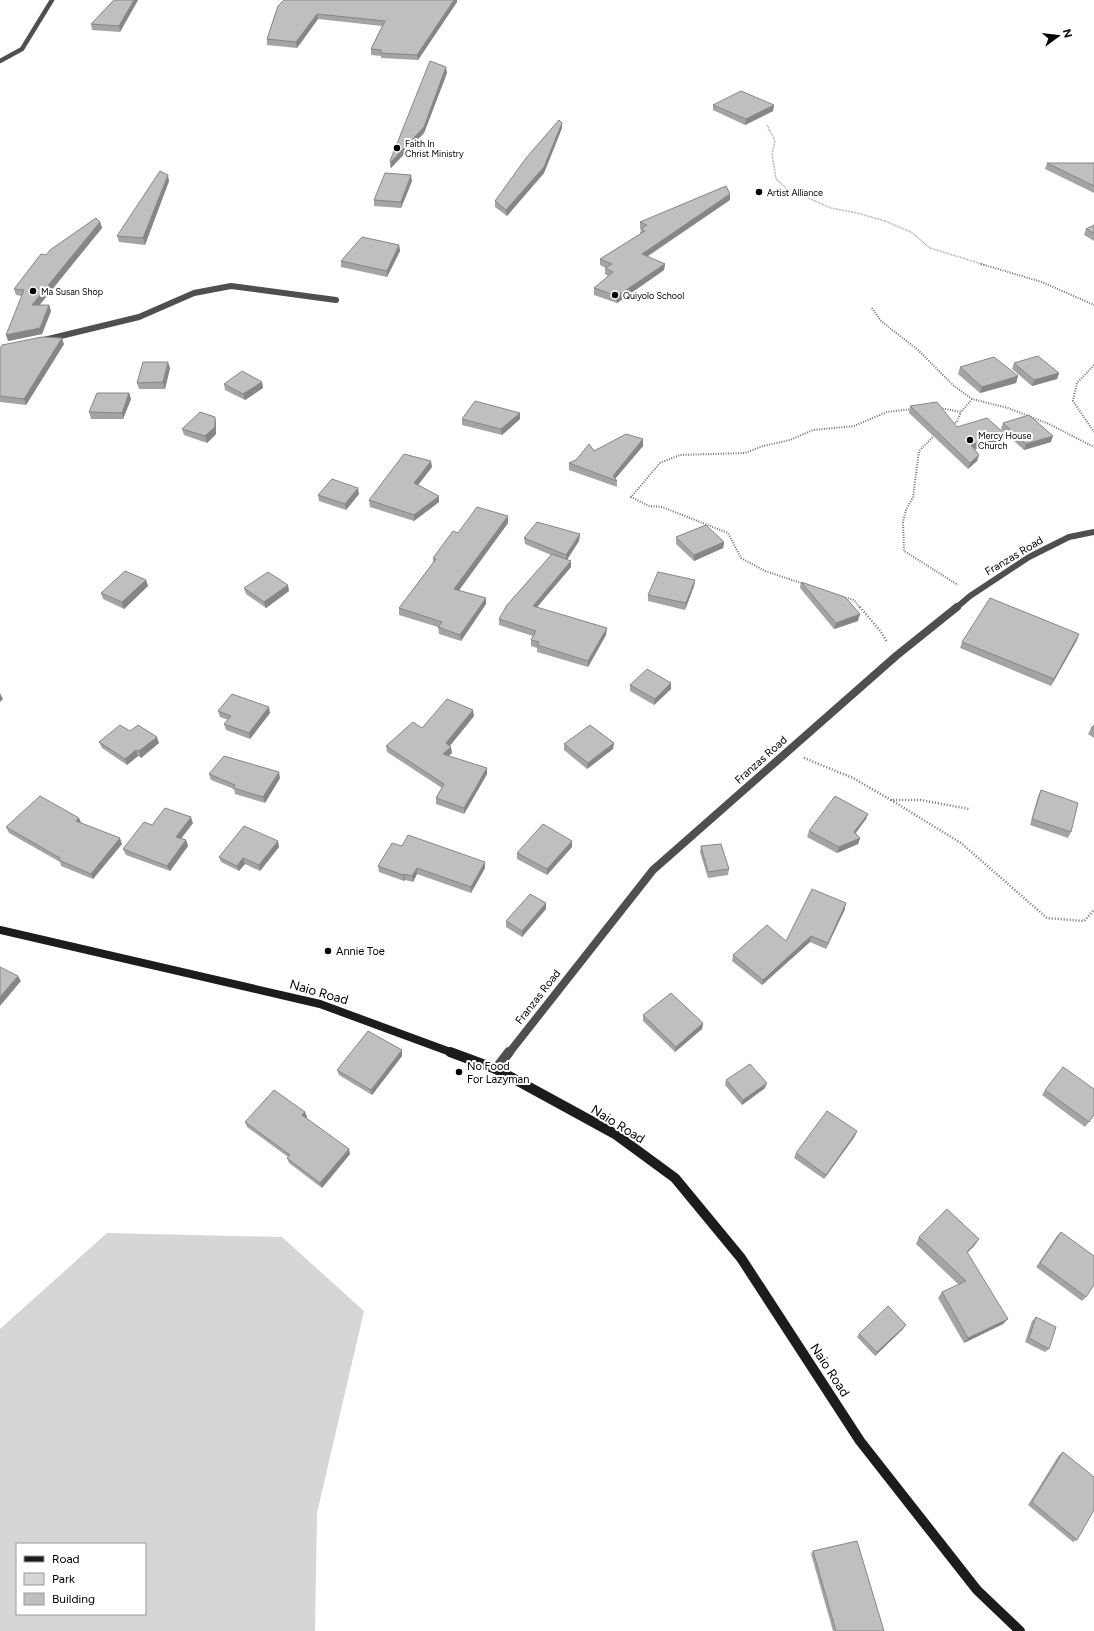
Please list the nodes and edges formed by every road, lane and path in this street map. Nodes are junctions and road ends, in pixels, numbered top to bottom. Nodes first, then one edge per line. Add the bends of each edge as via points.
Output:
1 (52, 0) edge
2 (0, 60) edge
3 (767, 125) dead end
4 (336, 300) dead end
5 (1094, 306) edge
6 (872, 308) dead end
7 (39, 341) edge
8 (1094, 366) edge
9 (972, 399) junction
10 (935, 407) edge
11 (914, 409) edge
12 (961, 412) junction
13 (951, 425) edge
14 (1094, 432) edge
15 (938, 433) edge
16 (1094, 447) edge
17 (1094, 532) edge
18 (806, 585) edge
19 (841, 596) edge
20 (970, 596) junction
21 (896, 656) junction
22 (787, 751) junction
23 (891, 800) junction
24 (968, 809) dead end
25 (1094, 910) edge
26 (0, 930) edge
27 (496, 1068) junction
28 (1020, 1631) edge

1 - 2 street via 22,48
3 - 5 path via 775,141 772,166 776,179 786,188 831,208 857,213 911,232 930,248 1042,282
4 - 7 street via 231,286 194,294 139,317
6 - 9 path via 881,321 918,350 954,386
8 - 14 path via 1077,383 1073,401
9 - 12 path
9 - 16 path via 1008,408 1049,424
10 - 12 path
11 - 18 path via 886,412 854,426 812,430 790,440 745,453 680,455 660,463 631,496 649,506 662,507 728,533 740,558 764,571
12 - 13 path via 957,422
15 - 20 path via 919,451 913,496 903,522 904,551 967,590
17 - 20 street, Franzas Road via 1070,537 1029,557
19 - 21 path via 854,600 881,632
20 - 21 street, Franzas Road
21 - 22 street, Franzas Road
22 - 23 path via 853,778
22 - 27 street, Franzas Road via 653,870
23 - 24 path via 922,800
23 - 25 path via 961,843 1047,918 1084,921
26 - 27 street, Naio Road via 320,1004
27 - 28 street, Naio Road via 615,1134 675,1178 741,1258 860,1441 977,1590

